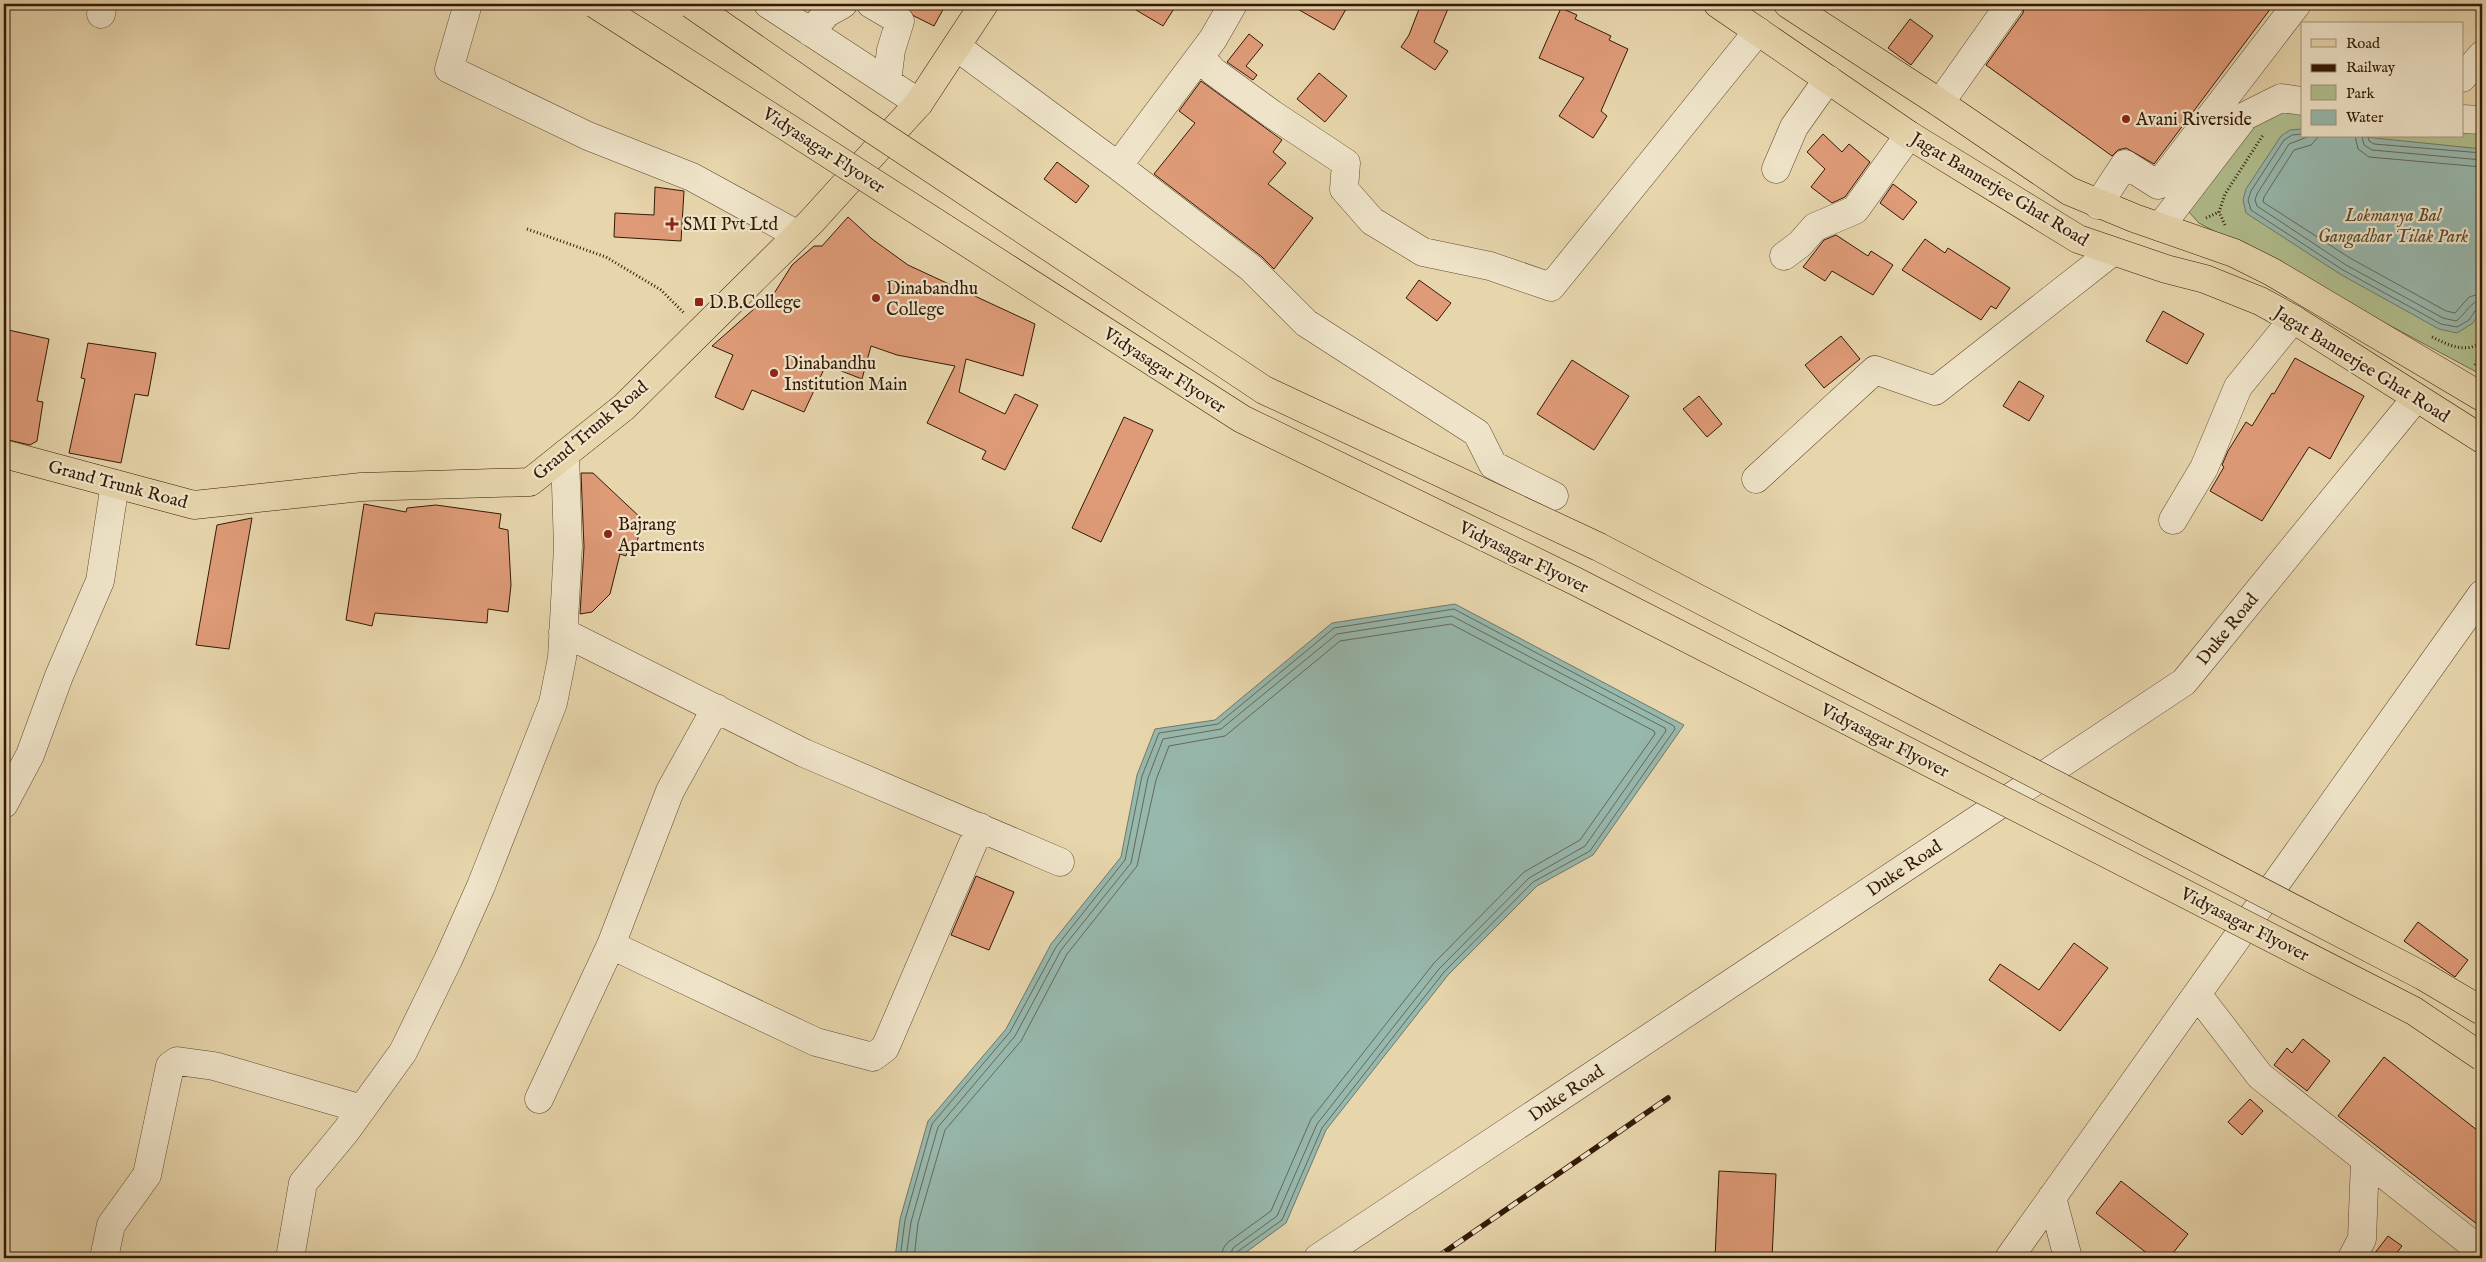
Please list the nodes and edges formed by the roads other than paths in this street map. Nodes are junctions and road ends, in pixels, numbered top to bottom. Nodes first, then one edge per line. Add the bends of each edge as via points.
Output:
1 (468, 4) edge
2 (595, 4) edge
3 (691, 4) edge
4 (768, 4) edge
5 (843, 4) edge
6 (871, 4) edge
7 (984, 4) edge
8 (1234, 4) edge
9 (1718, 4) edge
10 (1788, 4) edge
11 (2010, 4) edge
12 (2297, 4) edge
13 (1758, 31) junction
14 (810, 32) junction
15 (957, 47) junction
16 (1203, 53) junction
17 (2482, 54) edge
18 (2464, 76) edge
19 (1828, 79) junction
20 (887, 82) junction
21 (2301, 100) edge
22 (919, 103) junction
23 (1940, 103) junction
24 (2464, 119) edge
25 (2482, 120) edge
26 (1909, 135) junction
27 (1118, 166) junction
28 (1776, 169) dead end
29 (2098, 205) junction
30 (2160, 227) junction
31 (798, 235) junction
32 (2112, 252) junction
33 (1784, 256) dead end
34 (2293, 319) junction
35 (2482, 397) edge
36 (2416, 398) junction
37 (2482, 439) edge
38 (4, 454) edge
39 (565, 454) junction
40 (1756, 479) dead end
41 (115, 484) junction
42 (1554, 496) dead end
43 (2173, 520) dead end
44 (2480, 604) edge
45 (563, 632) junction
46 (716, 708) junction
47 (4, 804) edge
48 (980, 827) junction
49 (1060, 862) dead end
50 (611, 946) junction
51 (2197, 994) junction
52 (2482, 1011) edge
53 (2482, 1056) edge
54 (539, 1099) dead end
55 (362, 1110) junction
56 (2365, 1160) junction
57 (2052, 1197) junction
58 (2482, 1252) edge
59 (104, 1258) edge
60 (290, 1258) edge
61 (1318, 1258) edge
62 (2009, 1258) edge
63 (2068, 1258) edge
64 (2352, 1258) edge

1 - 31 street via 449,69 588,136 692,177
2 - 53 main road, Vidyasagar Flyover, bridge via 1242,419 1575,581 2414,1011
3 - 52 main road, Vidyasagar Flyover, bridge via 863,123 1264,390 1599,546 2423,976
4 - 14 street
5 - 14 street via 827,13
6 - 20 street via 900,21 891,50
7 - 15 main road, Grand Trunk Road
8 - 16 street
9 - 13 main road, Jagat Bannerjee Ghat Road
10 - 23 main road, Jagat Bannerjee Ghat Road
11 - 23 street
12 - 29 street via 2158,185 2125,164
13 - 16 street via 1631,184 1551,287 1490,266 1423,252 1372,221 1344,189 1346,163 1213,71
13 - 19 main road, Jagat Bannerjee Ghat Road
14 - 20 street
15 - 22 main road, Grand Trunk Road
15 - 27 street
16 - 27 street
17 - 18 street
19 - 26 main road, Jagat Bannerjee Ghat Road
19 - 28 street via 1794,127
20 - 22 street
21 - 30 street via 2282,98 2245,116
22 - 31 main road, Grand Trunk Road
23 - 29 main road, Jagat Bannerjee Ghat Road via 2069,191
24 - 25 street
26 - 32 main road, Jagat Bannerjee Ghat Road via 2078,239
26 - 33 street via 1855,210 1815,226 1800,244
27 - 42 street via 1251,268 1306,323 1477,433 1494,465
29 - 30 main road, Jagat Bannerjee Ghat Road
30 - 35 main road, Jagat Bannerjee Ghat Road via 2234,252 2272,272
31 - 39 main road, Grand Trunk Road via 624,407
32 - 34 main road, Jagat Bannerjee Ghat Road via 2206,279 2260,301
32 - 40 street via 1935,391 1875,370
34 - 36 main road, Jagat Bannerjee Ghat Road
34 - 43 street via 2238,387 2204,468
36 - 37 main road, Jagat Bannerjee Ghat Road
36 - 61 street, Duke Road via 2184,682
38 - 41 main road, Grand Trunk Road
39 - 41 main road, Grand Trunk Road via 530,482 361,486 194,505
39 - 45 street via 568,547
41 - 47 street via 100,580 30,755
44 - 51 street
45 - 46 street
45 - 55 street via 562,658 553,703 481,886 403,1052
46 - 48 street via 804,753
46 - 50 street via 670,791
48 - 49 street
48 - 50 street via 885,1048 873,1058 816,1042
50 - 54 street
51 - 56 street via 2260,1076
51 - 57 street
55 - 59 street via 214,1066 177,1061 170,1066 147,1175 111,1225
55 - 60 street via 303,1183
56 - 58 street
56 - 64 street via 2362,1238
57 - 62 street
57 - 63 street

